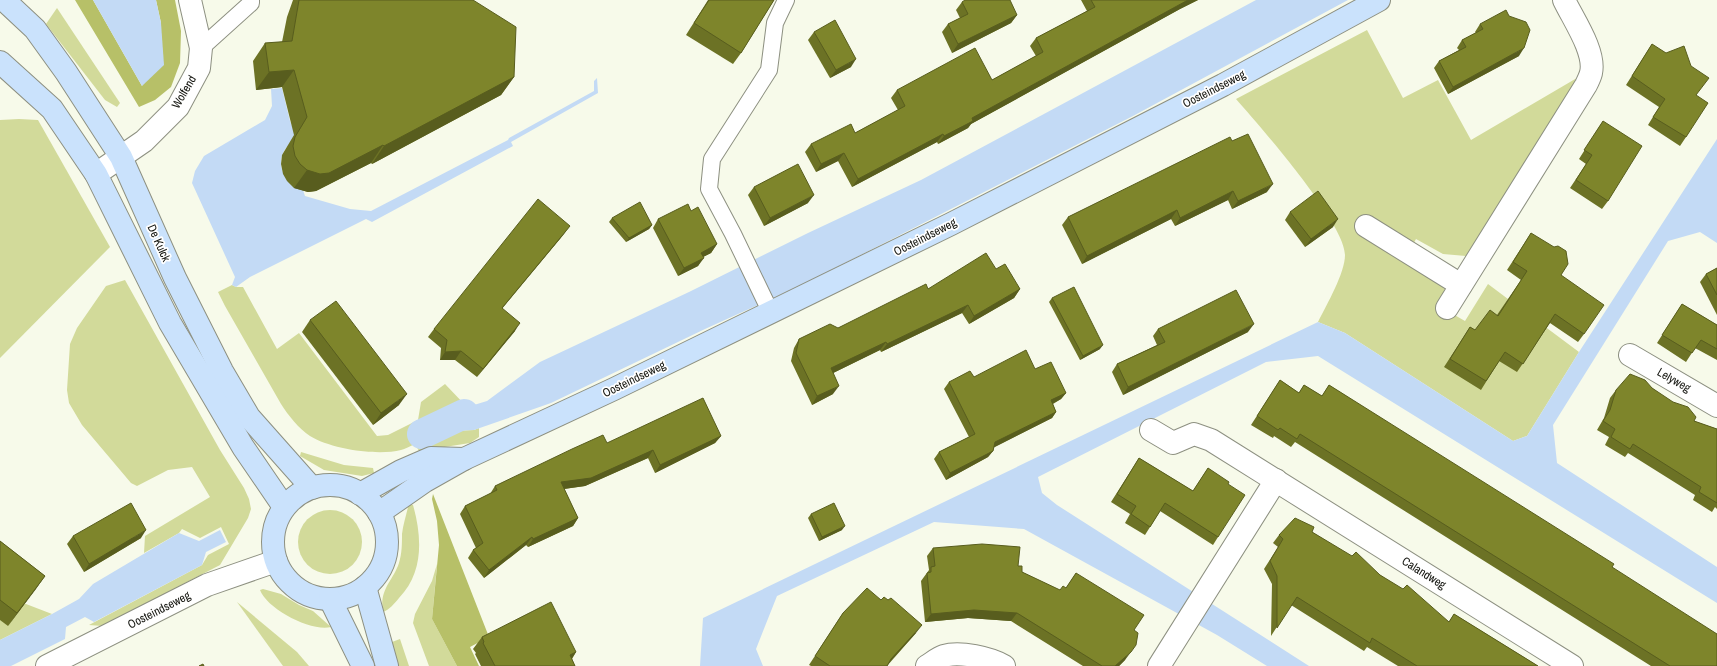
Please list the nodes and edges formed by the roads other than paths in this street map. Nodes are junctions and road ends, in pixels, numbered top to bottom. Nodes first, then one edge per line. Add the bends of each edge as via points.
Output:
1 (4, 0) edge
2 (190, 0) edge
3 (251, 0) edge
4 (786, 0) edge
5 (1379, 0) edge
6 (1564, 0) edge
7 (201, 48) junction
8 (0, 62) edge
9 (121, 157) junction
10 (96, 174) junction
11 (1366, 226) dead end
12 (1461, 286) junction
13 (768, 308) junction
14 (1447, 308) dead end
15 (1630, 354) dead end
16 (1717, 406) edge
17 (1151, 430) dead end
18 (464, 459) junction
19 (1276, 480) junction
20 (312, 488) junction
21 (360, 494) junction
22 (284, 507) junction
23 (379, 512) junction
24 (276, 561) junction
25 (365, 587) junction
26 (330, 599) junction
27 (47, 666) edge
28 (363, 666) edge
29 (387, 666) edge
30 (927, 666) edge
31 (1004, 666) edge
32 (1159, 666) edge
33 (1572, 666) edge

1 - 9 main road, De Kulck via 35,29
2 - 7 street, Wolfend
3 - 7 lane via 251,3
4 - 13 lane via 775,23 769,70 712,159 709,189
5 - 13 main road, Oosteindseweg via 1093,152
6 - 12 street via 1587,46 1591,58 1591,72 1586,85
7 - 9 street, Wolfend via 199,68 178,107 144,141
8 - 10 main road via 52,109
9 - 10 street, Wolfend
9 - 20 main road, De Kulck via 175,278 249,418
10 - 22 main road via 170,323 243,447
11 - 12 street
12 - 14 street
13 - 18 main road, Oosteindseweg via 614,390
15 - 16 street, Lelyweg
17 - 19 street, Calandweg via 1173,443 1194,434 1211,440
18 - 21 main road, Oosteindseweg via 431,458
18 - 23 main road, Oosteindseweg
19 - 32 street
19 - 33 street, Calandweg
20 - 21 main road via 324,485 337,486 349,488
20 - 22 main road via 301,492
21 - 23 main road
22 - 24 main road via 272,538
23 - 25 main road via 386,535 386,552 380,568
24 - 26 main road via 291,584 302,592
24 - 27 street, Oosteindseweg via 207,585
25 - 26 main road via 342,598
25 - 29 main road
26 - 28 main road
30 - 31 street via 944,656 971,655

